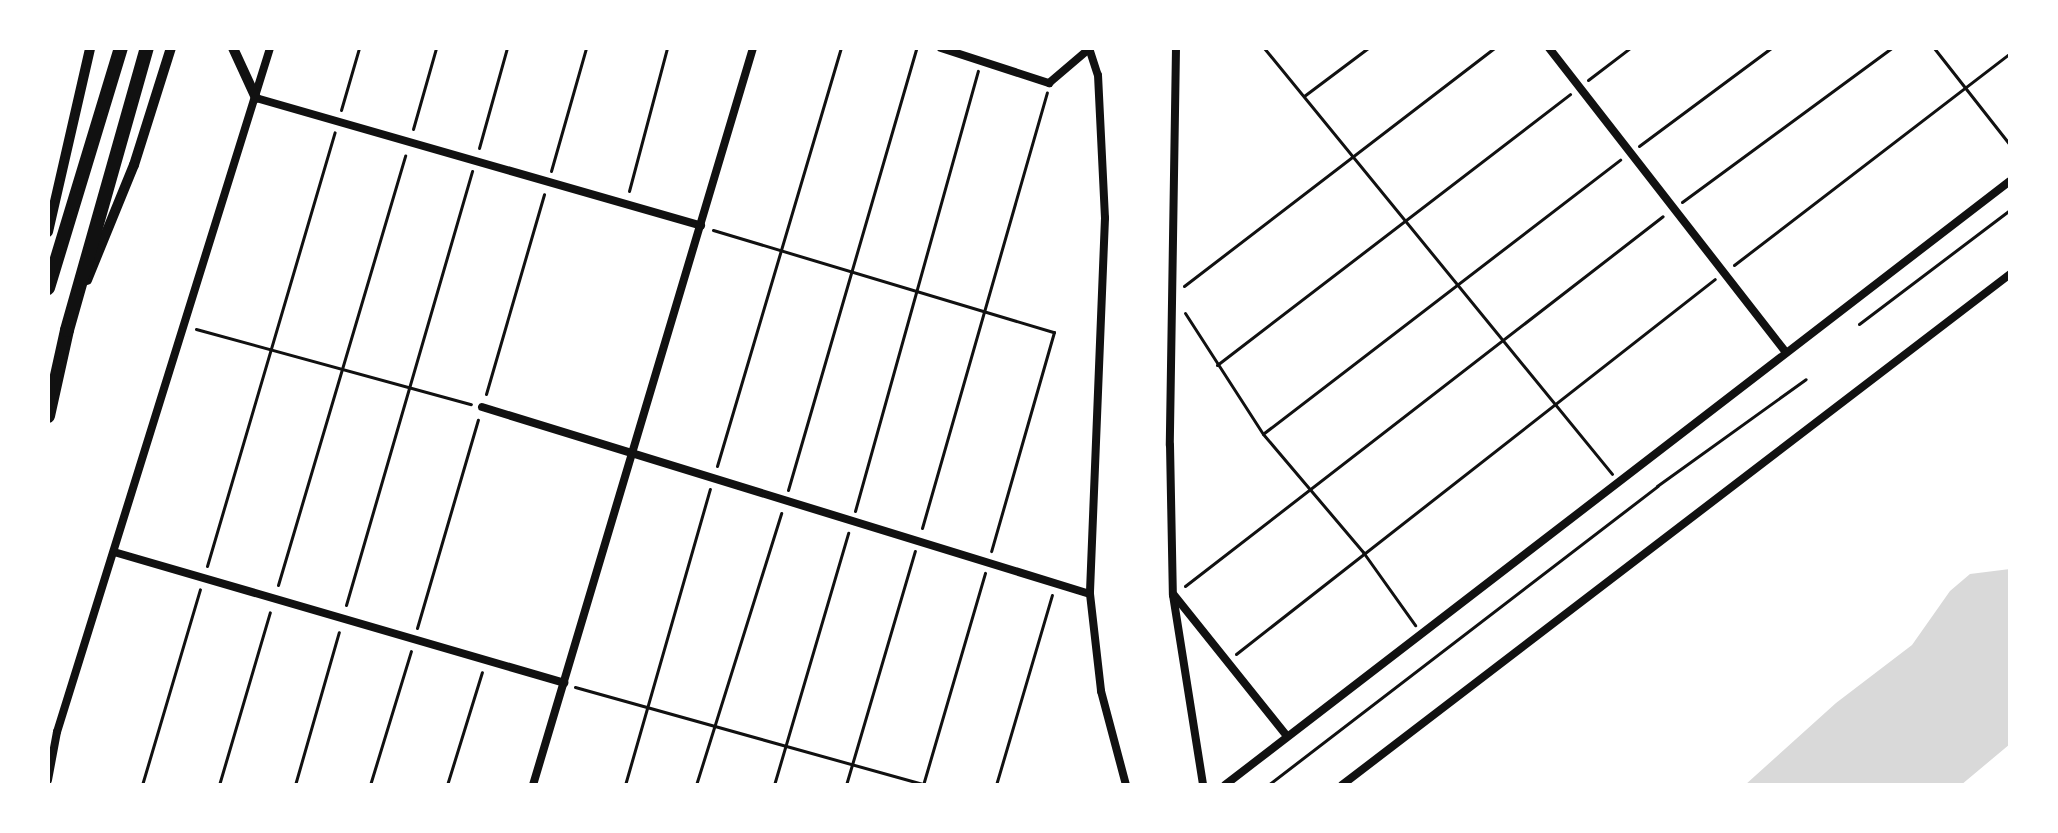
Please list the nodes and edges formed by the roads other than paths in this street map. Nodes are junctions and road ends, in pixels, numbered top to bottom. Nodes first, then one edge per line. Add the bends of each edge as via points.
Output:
1 (90, 48) edge
2 (121, 48) edge
3 (147, 48) edge
4 (171, 48) edge
5 (233, 48) edge
6 (270, 48) edge
7 (753, 48) edge
8 (941, 48) edge
9 (1089, 48) edge
10 (1176, 48) edge
11 (1549, 48) edge
12 (256, 98) junction
13 (2010, 181) edge
14 (701, 226) junction
15 (48, 232) edge
16 (2010, 272) edge
17 (48, 288) edge
18 (67, 330) junction
19 (1786, 352) junction
20 (482, 407) road end
21 (48, 416) edge
22 (631, 456) junction
23 (114, 552) junction
24 (1090, 594) junction
25 (1173, 595) junction
26 (564, 683) junction
27 (1286, 735) junction
28 (48, 780) edge
29 (533, 785) edge
30 (1126, 785) edge
31 (1203, 785) edge
32 (1225, 785) edge
33 (1342, 785) edge

1 - 15 street
2 - 17 highway
3 - 18 highway
4 - 18 street via 134,165
5 - 12 street
6 - 12 street
7 - 14 street
8 - 9 street via 1049,83
9 - 24 street via 1098,75 1105,218
10 - 25 street
11 - 19 street
12 - 14 street
12 - 23 street
13 - 19 street
14 - 22 street
16 - 33 street
18 - 21 highway
19 - 27 street
20 - 22 street
22 - 24 street
22 - 26 street
23 - 26 street
23 - 28 street via 57,732
24 - 30 street via 1101,691
25 - 27 street
25 - 31 street
26 - 29 street
27 - 32 street

